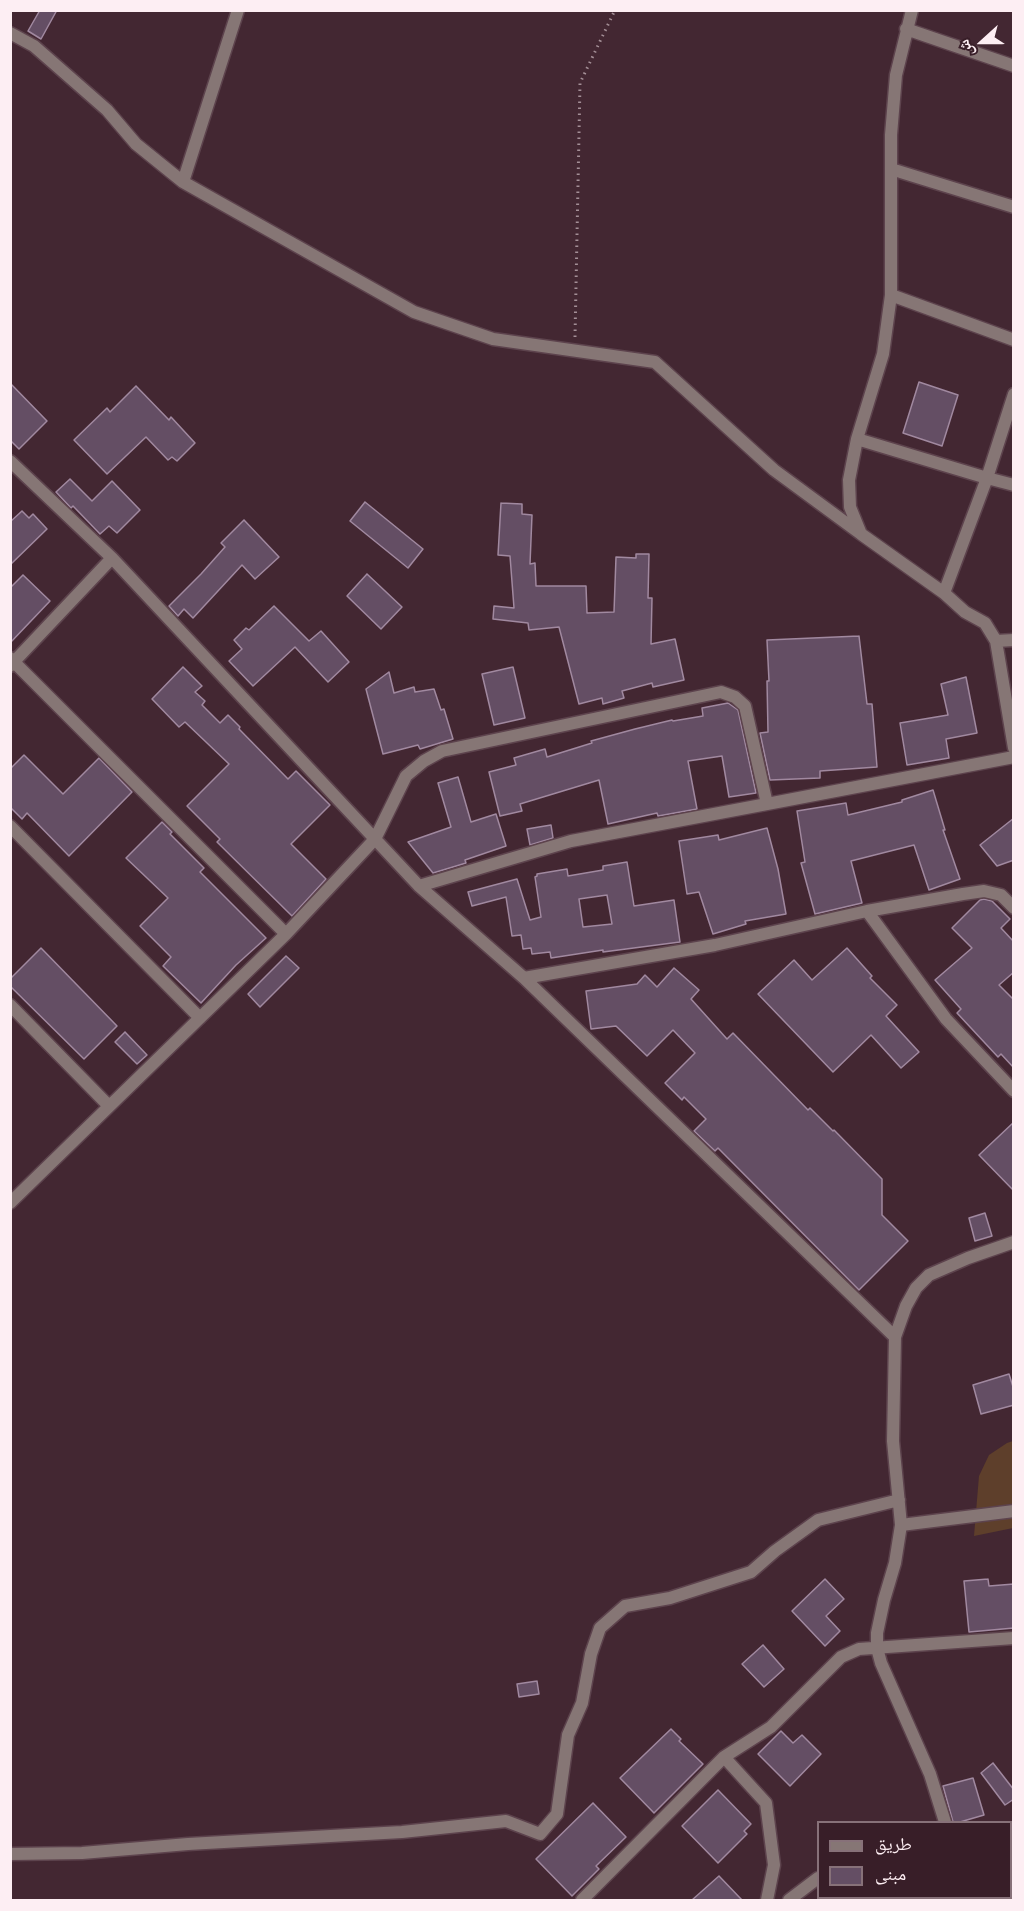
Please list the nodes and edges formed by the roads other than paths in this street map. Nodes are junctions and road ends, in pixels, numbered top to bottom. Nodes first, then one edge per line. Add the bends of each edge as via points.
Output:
1 (238, 10) edge
2 (912, 10) edge
3 (906, 29) junction
4 (10, 33) edge
5 (1014, 66) edge
6 (891, 169) junction
7 (183, 182) junction
8 (1014, 207) edge
9 (891, 295) junction
10 (1014, 340) edge
11 (1014, 394) edge
12 (857, 439) junction
13 (10, 461) edge
14 (987, 478) junction
15 (1014, 485) edge
16 (861, 534) junction
17 (112, 558) junction
18 (944, 593) junction
19 (1014, 640) edge
20 (996, 641) junction
21 (12, 662) edge
22 (1014, 748) edge
23 (1014, 757) edge
24 (767, 804) junction
25 (10, 826) edge
26 (375, 839) junction
27 (419, 886) junction
28 (1014, 908) edge
29 (867, 911) junction
30 (286, 934) junction
31 (524, 978) junction
32 (10, 1005) edge
33 (200, 1018) junction
34 (1014, 1091) edge
35 (110, 1107) junction
36 (12, 1199) edge
37 (1014, 1242) edge
38 (895, 1337) junction
39 (899, 1500) junction
40 (1014, 1511) edge
41 (901, 1525) junction
42 (1014, 1638) edge
43 (877, 1648) junction
44 (724, 1757) junction
45 (945, 1821) edge
46 (10, 1854) edge
47 (817, 1879) edge
48 (582, 1900) edge
49 (766, 1900) edge
50 (789, 1900) edge

1 - 7 street
2 - 3 street
3 - 5 street
3 - 6 street via 896,75
4 - 7 street via 34,45 106,110 136,144
6 - 8 street
6 - 9 street
7 - 16 street via 414,312 493,339 655,362 774,471
9 - 10 street
9 - 12 street via 883,354
11 - 14 street
12 - 14 street
12 - 16 street via 849,480 850,507
13 - 17 street
14 - 15 street
14 - 18 street
16 - 18 street
17 - 21 street
17 - 26 street
18 - 20 street via 964,612 985,623
19 - 20 street
20 - 22 street
21 - 30 street
23 - 24 street
24 - 26 street via 746,706 721,692 442,751 406,776
24 - 27 street via 571,841
25 - 33 street
26 - 27 street
26 - 30 street
27 - 31 street
28 - 29 street via 1001,895 984,891
29 - 31 street via 716,945
29 - 34 street via 946,1019
30 - 33 street
31 - 38 street
32 - 35 street
33 - 35 street
35 - 36 street
37 - 38 street via 929,1275 916,1288
38 - 39 street via 893,1441
39 - 41 street
39 - 46 street via 818,1520 751,1572 670,1598 626,1606 600,1628 582,1703 568,1735 557,1814 540,1834 506,1821 402,1832 82,1853
40 - 41 street
41 - 43 street
42 - 43 street
43 - 44 street via 859,1649 841,1657 771,1727
43 - 45 street via 930,1774
44 - 48 street
44 - 49 street via 766,1803 774,1865
47 - 50 street

